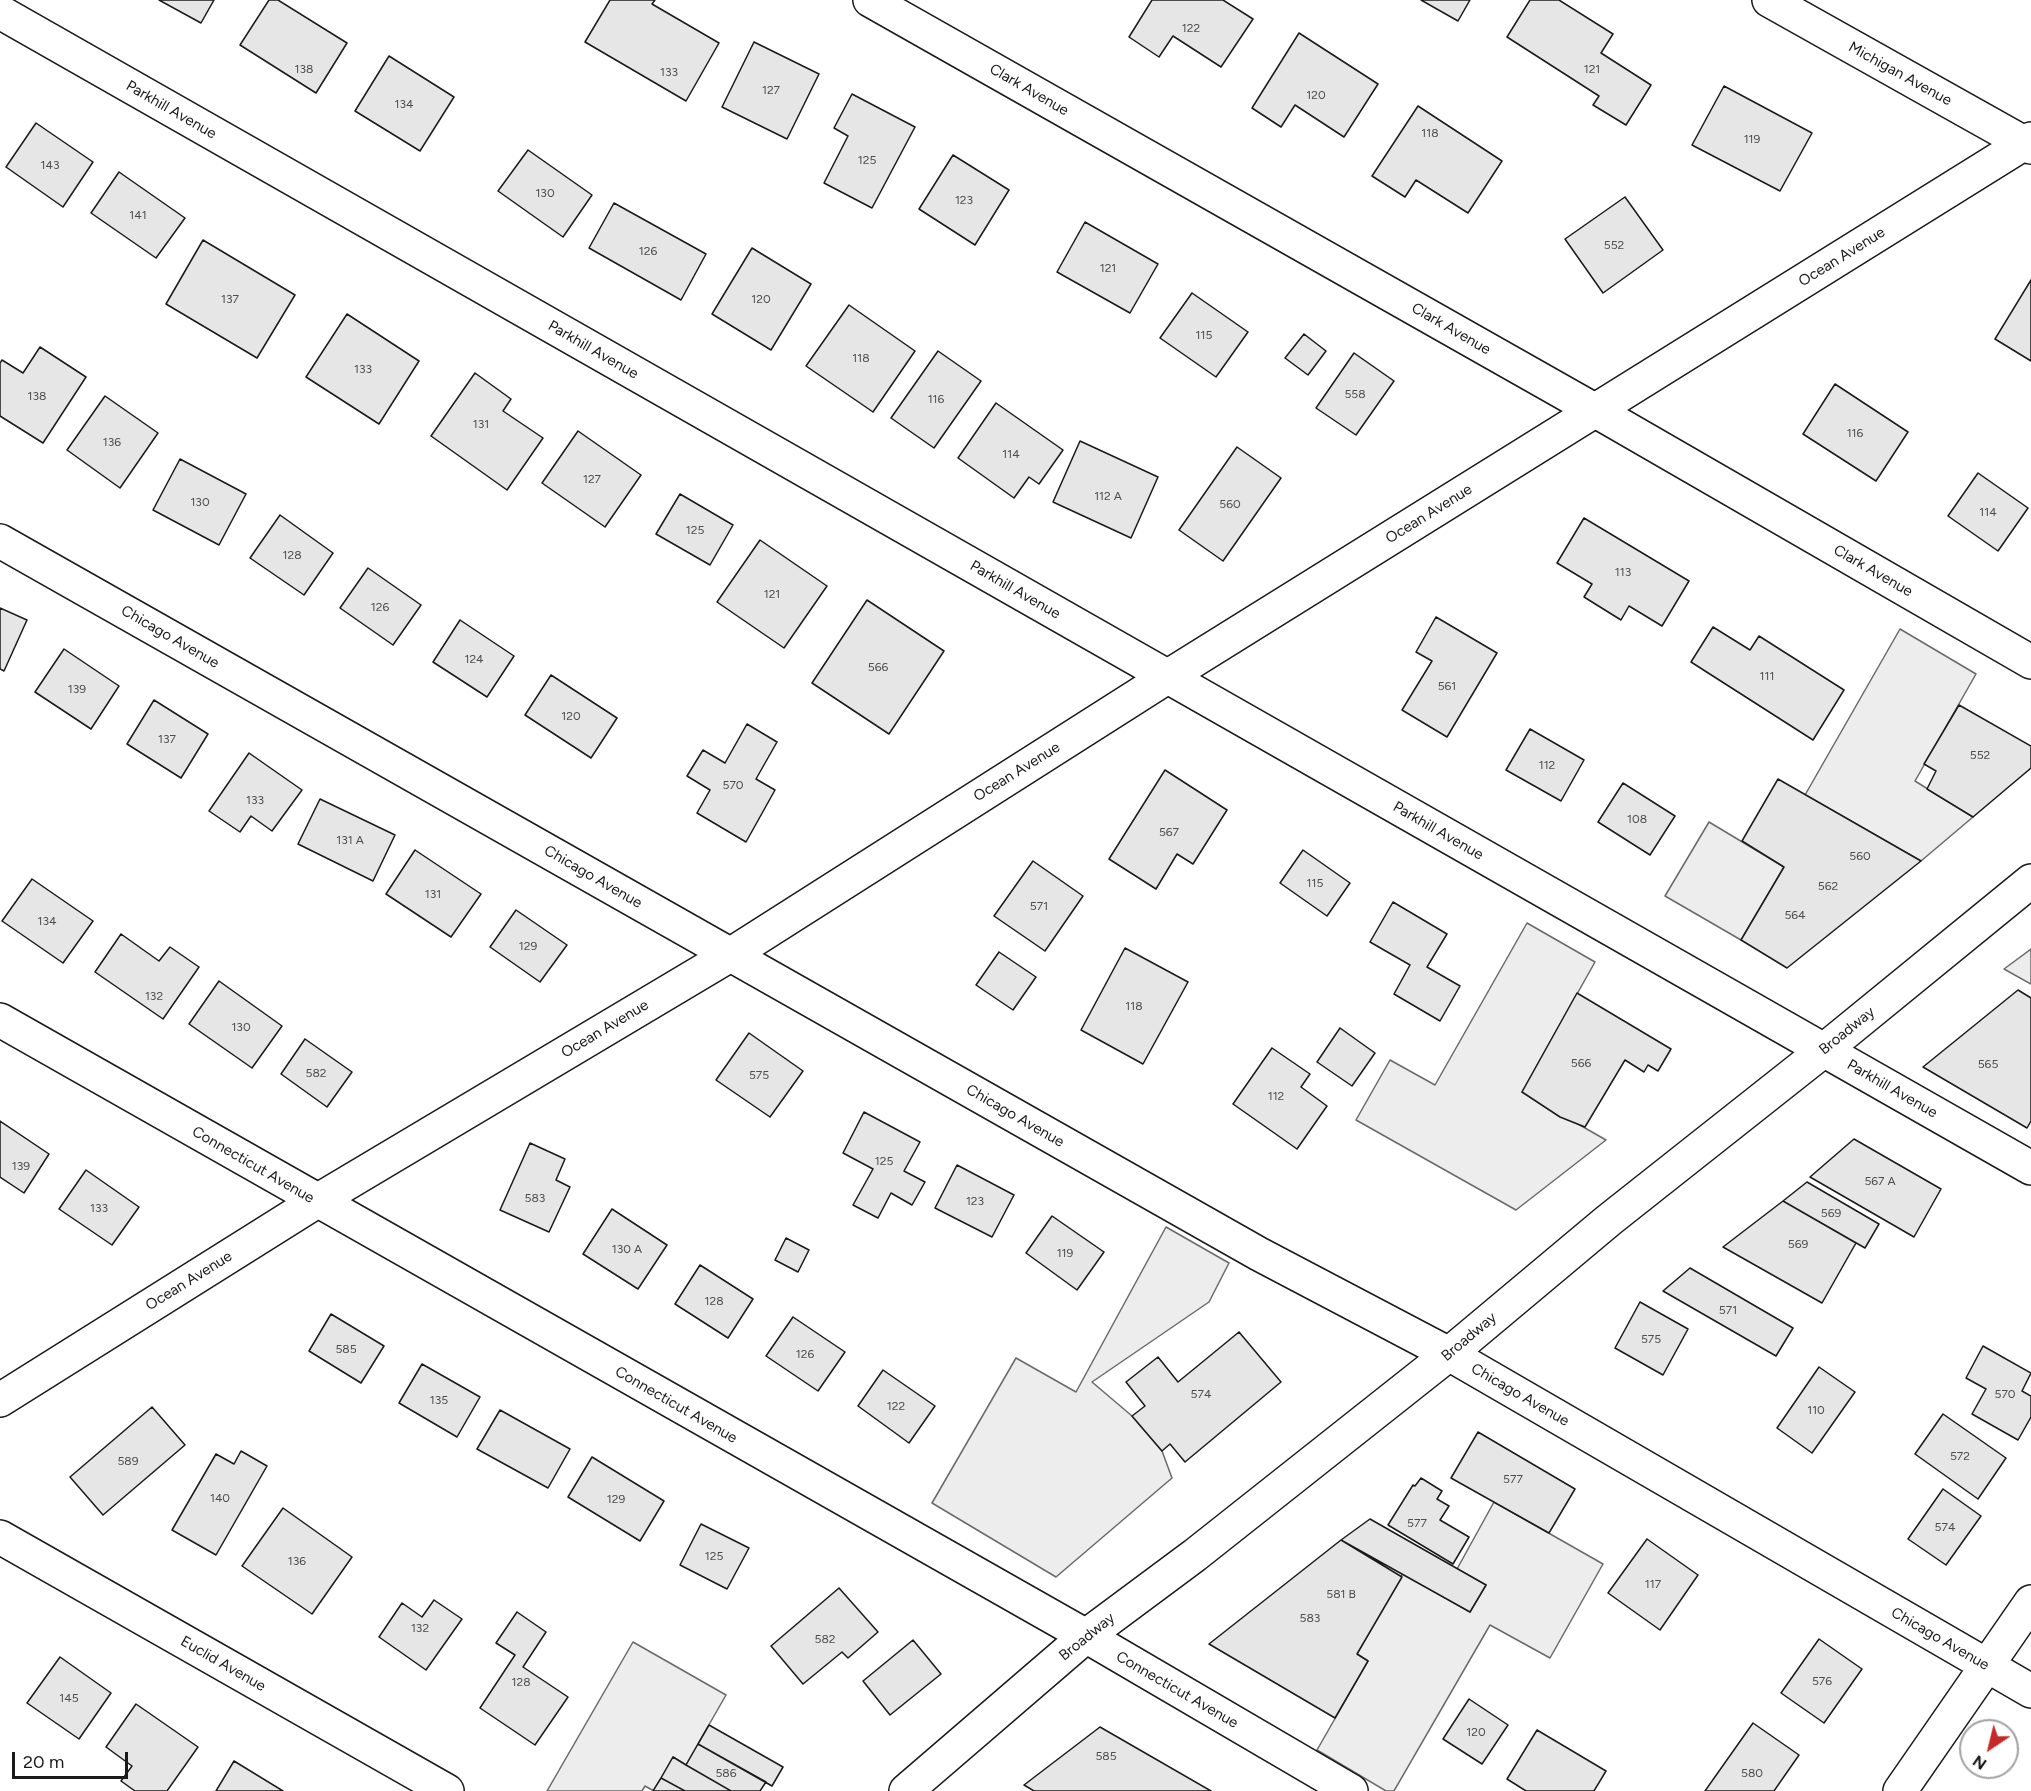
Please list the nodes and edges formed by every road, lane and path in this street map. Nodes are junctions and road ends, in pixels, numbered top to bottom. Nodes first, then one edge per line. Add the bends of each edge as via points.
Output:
1 (870, 0) edge
2 (1769, 0) edge
3 (0, 12) edge
4 (2029, 143) edge
5 (1596, 411) junction
6 (0, 541) edge
7 (2031, 662) edge
8 (1167, 676) junction
9 (2031, 880) edge
10 (730, 955) junction
11 (0, 1020) edge
12 (1824, 1050) junction
13 (2031, 1168) edge
14 (316, 1201) junction
15 (1449, 1354) junction
16 (0, 1400) edge
17 (0, 1537) edge
18 (2031, 1602) edge
19 (1086, 1636) junction
20 (1987, 1666) junction
21 (2031, 1691) edge
22 (447, 1791) edge
23 (906, 1791) edge
24 (1351, 1791) edge
25 (1900, 1791) edge

1 - 5 street, Clark Avenue
2 - 4 street, Michigan Avenue
3 - 8 street, Parkhill Avenue
4 - 5 street, Ocean Avenue
5 - 7 street, Clark Avenue
5 - 8 street, Ocean Avenue
6 - 10 street, Chicago Avenue
8 - 10 street, Ocean Avenue
8 - 12 street, Parkhill Avenue
9 - 12 street, Broadway
10 - 14 street, Ocean Avenue
10 - 15 street, Chicago Avenue via 1259,1254
11 - 14 street, Connecticut Avenue
12 - 13 street, Parkhill Avenue
12 - 15 street, Broadway
14 - 16 street, Ocean Avenue
14 - 19 street, Connecticut Avenue
15 - 19 street, Broadway
15 - 20 street, Chicago Avenue
17 - 22 street, Euclid Avenue
18 - 20 street
19 - 23 street, Broadway
19 - 24 street, Connecticut Avenue
20 - 21 street, Chicago Avenue
20 - 25 street

